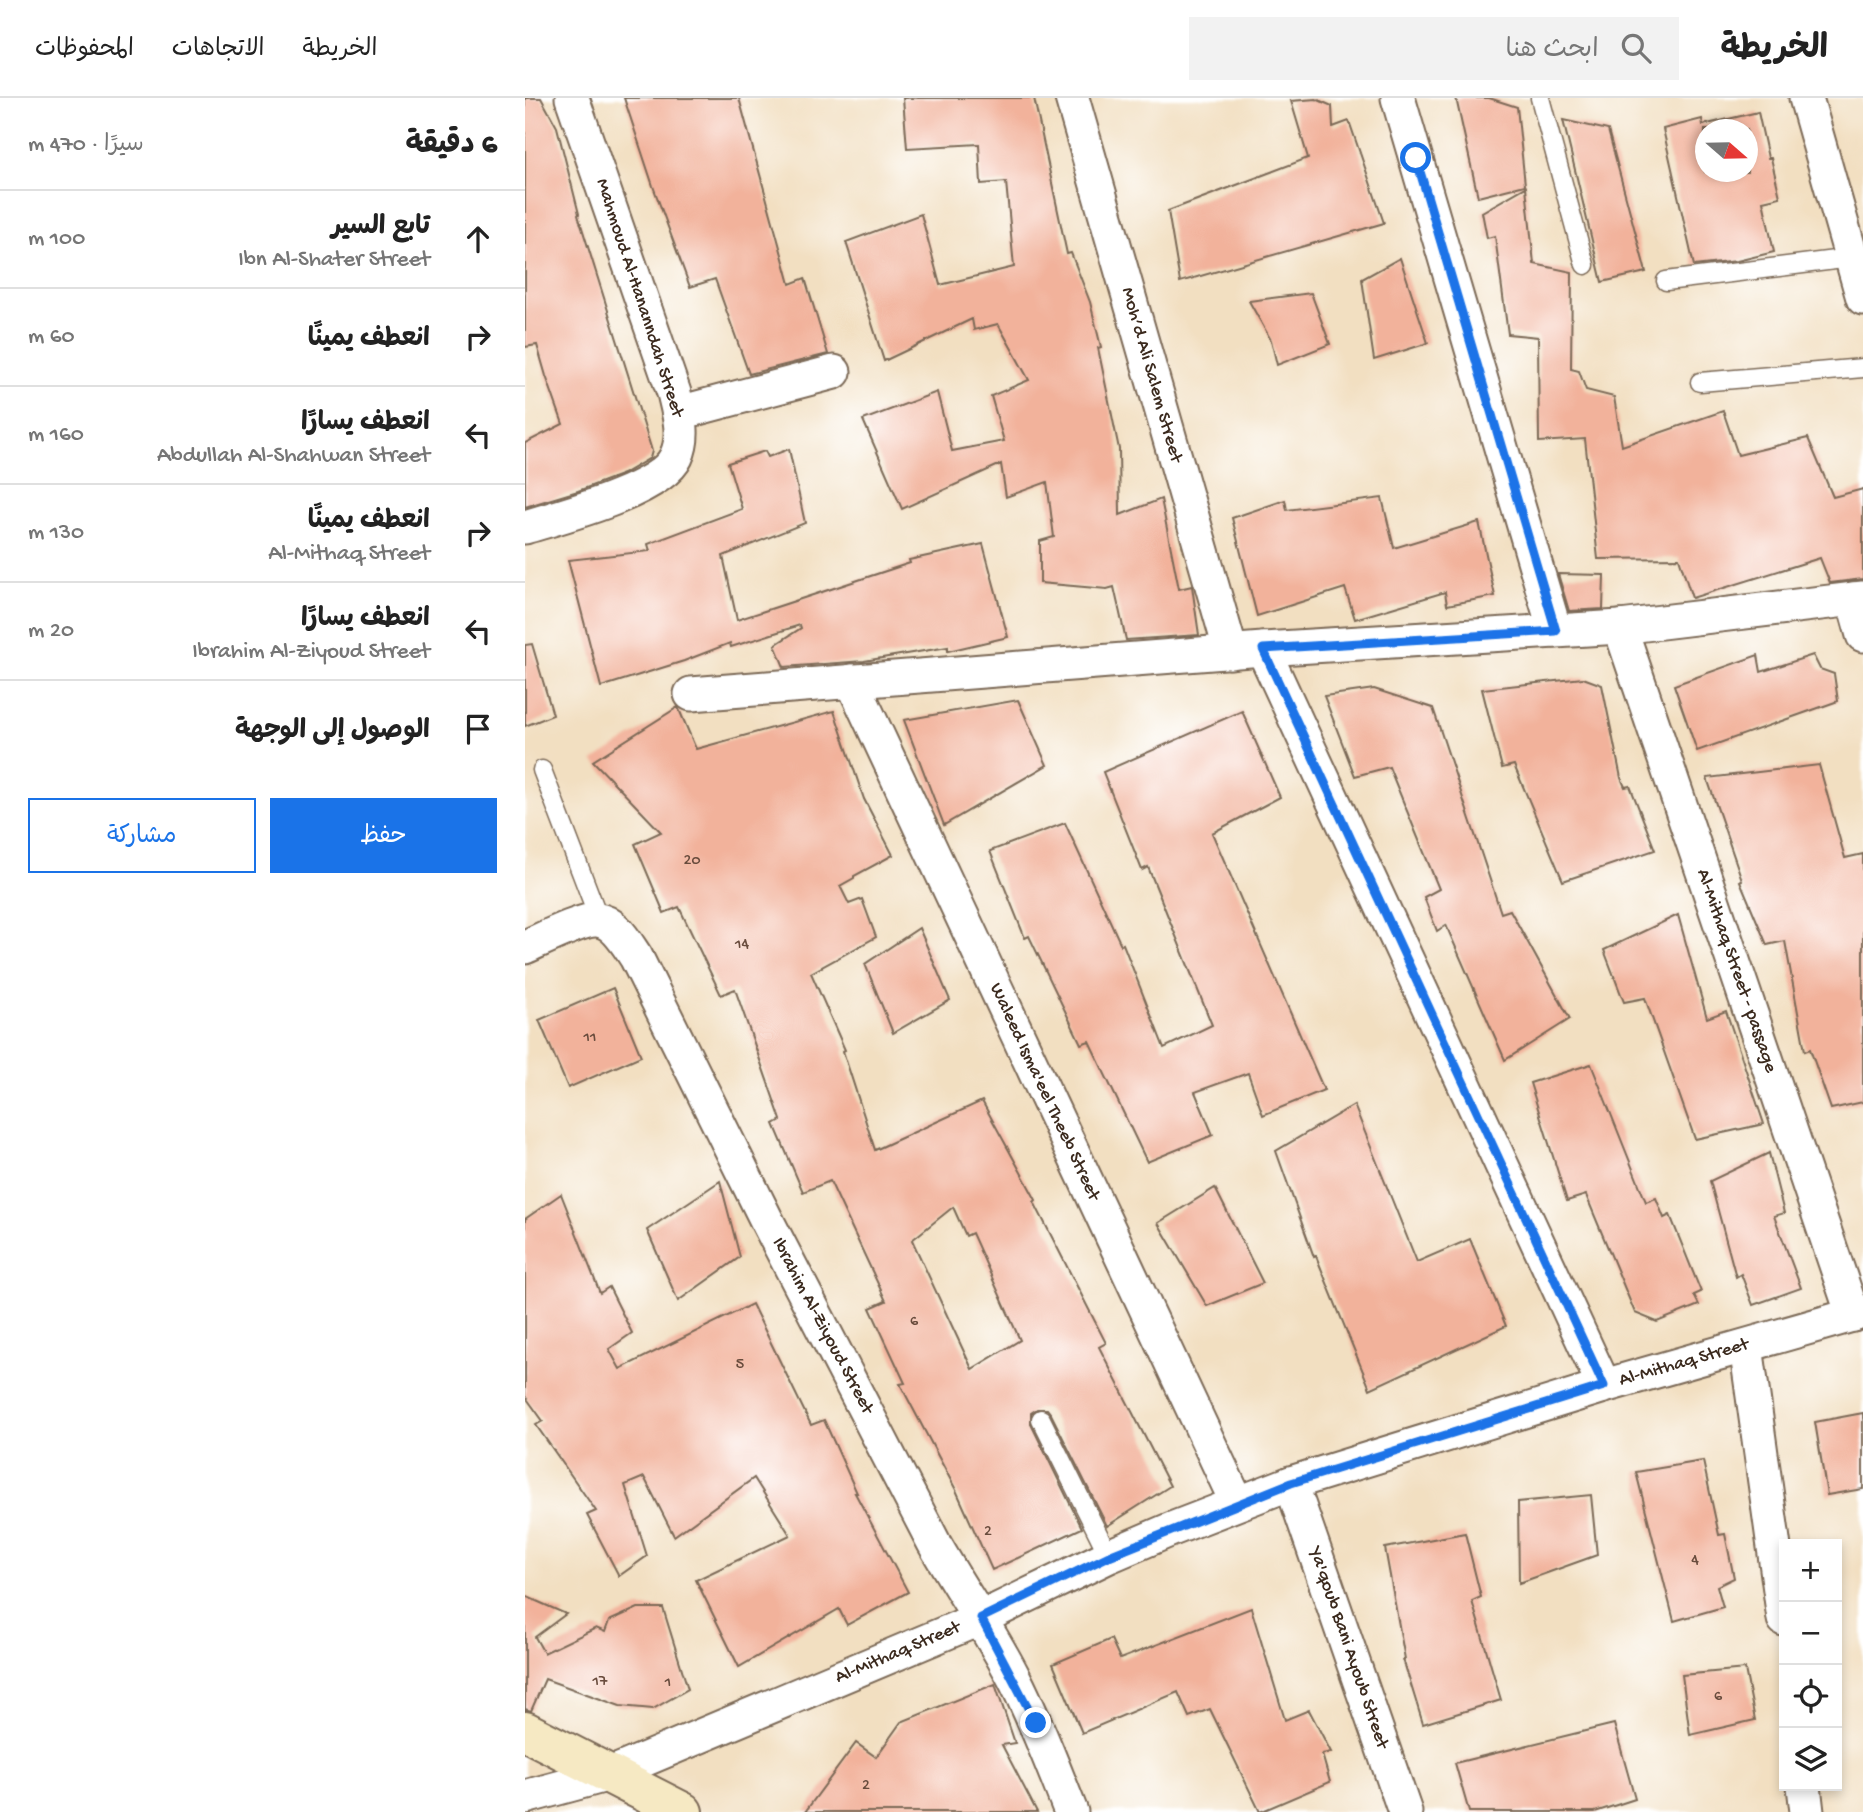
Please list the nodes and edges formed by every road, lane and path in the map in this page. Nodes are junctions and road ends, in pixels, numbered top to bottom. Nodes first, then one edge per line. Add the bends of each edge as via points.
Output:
1 (572, 98) edge
2 (1072, 98) edge
3 (1398, 98) edge
4 (1540, 98) edge
5 (1806, 98) edge
6 (1851, 258) junction
7 (1585, 265) dead end
8 (1666, 281) dead end
9 (1863, 298) edge
10 (1863, 369) edge
11 (834, 372) dead end
12 (1700, 382) dead end
13 (679, 413) junction
14 (525, 527) edge
15 (1858, 599) edge
16 (1620, 627) junction
17 (1556, 631) junction
18 (1863, 635) edge
19 (1247, 650) junction
20 (852, 681) junction
21 (691, 694) dead end
22 (542, 770) dead end
23 (599, 919) junction
24 (525, 947) edge
25 (1858, 1313) edge
26 (1746, 1346) junction
27 (1604, 1386) junction
28 (1041, 1419) dead end
29 (1291, 1483) junction
30 (1237, 1503) junction
31 (1109, 1556) junction
32 (1782, 1602) edge
33 (981, 1618) junction
34 (525, 1731) edge
35 (610, 1774) junction
36 (1805, 1791) edge
37 (525, 1797) edge
38 (683, 1812) edge
39 (1071, 1812) edge
40 (1405, 1812) edge
41 (1807, 1812) edge

1 - 13 street, Mahmoud Al-Hananndah Street
2 - 19 street, Moh’d Ali Salem Street
3 - 17 street
4 - 7 lane
5 - 6 street
6 - 8 lane
6 - 9 street
10 - 12 lane
11 - 13 street
13 - 14 street, Mahmoud Al-Hananndah Street via 680,443 676,458 665,471 646,484 587,508
15 - 16 street
15 - 18 street
16 - 17 street
16 - 25 street, Al-Mithaq Street - passage
17 - 19 street
19 - 20 street
19 - 27 street, Moh’d Ali Salem Street
20 - 21 street
20 - 30 street, Waleed Isma'eel Theeb Street
22 - 23 lane
23 - 24 street
23 - 33 street, Ibrahim Al-Ziyoud Street via 614,928 636,957 934,1543
25 - 26 street, Al-Mithaq Street
26 - 27 street, Al-Mithaq Street
26 - 32 street
27 - 29 street, Al-Mithaq Street
28 - 31 lane
29 - 30 street, Al-Mithaq Street
29 - 40 street, Ya'qoub Bani Ayoub Street
30 - 31 street, Al-Mithaq Street
31 - 33 street, Al-Mithaq Street
33 - 35 street, Al-Mithaq Street
33 - 39 street, Ibrahim Al-Ziyoud Street via 1036,1723
34 - 35 street
35 - 37 street, Al-Mithaq Street
35 - 38 street
36 - 41 street

